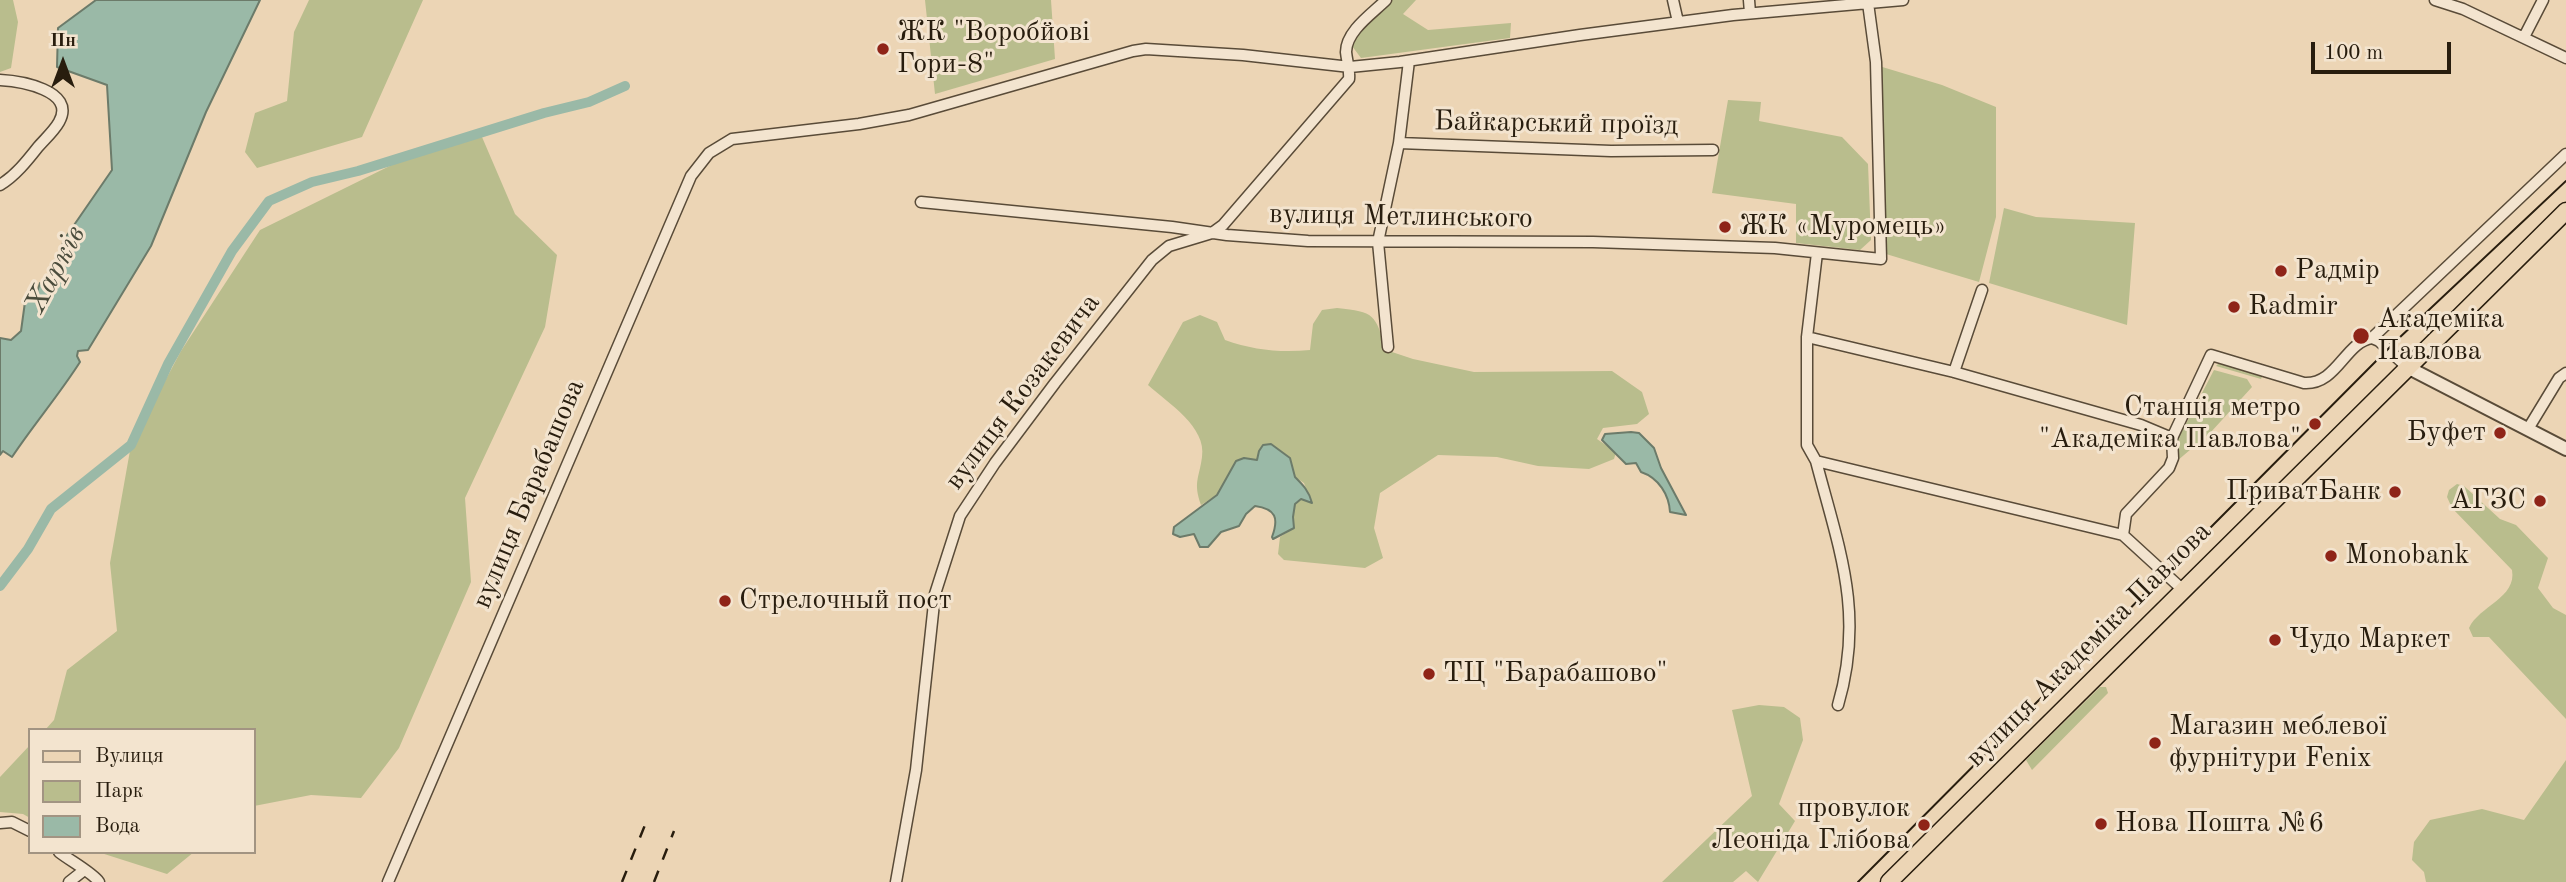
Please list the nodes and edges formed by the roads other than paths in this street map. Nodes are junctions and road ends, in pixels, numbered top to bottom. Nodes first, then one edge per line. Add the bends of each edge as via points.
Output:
1 (1386, 0) edge
2 (1673, 0) edge
3 (1749, 0) edge
4 (1903, 0) edge
5 (2435, 0) edge
6 (2543, 0) edge
7 (1868, 3) junction
8 (1750, 13) junction
9 (1678, 22) junction
10 (2524, 37) junction
11 (2566, 58) edge
12 (1409, 61) junction
13 (1350, 67) junction
14 (0, 80) edge
15 (1399, 143) junction
16 (1713, 150) dead end
17 (2566, 154) edge
18 (0, 185) edge
19 (921, 202) dead end
20 (2566, 211) edge
21 (1212, 233) junction
22 (1378, 242) junction
23 (1817, 253) junction
24 (1982, 290) dead end
25 (1807, 337) junction
26 (2372, 338) junction
27 (1388, 347) dead end
28 (2407, 367) junction
29 (1954, 372) junction
30 (2566, 373) edge
31 (2528, 429) junction
32 (2172, 438) junction
33 (2566, 449) edge
34 (1816, 461) junction
35 (2123, 535) junction
36 (2182, 589) junction
37 (1838, 705) dead end
38 (0, 823) edge
39 (28, 830) edge
40 (62, 854) edge
41 (83, 871) junction
42 (68, 882) edge
43 (99, 882) edge
44 (388, 882) edge
45 (896, 882) edge
46 (1889, 882) edge

1 - 13 street via 1352,34 1346,49
2 - 9 street
3 - 8 street
4 - 7 street
5 - 10 street
6 - 10 street
7 - 8 street
7 - 23 street, вулиця Метлинського via 1877,62 1881,259
8 - 9 street
9 - 12 street
10 - 11 street
12 - 13 street
12 - 15 street
13 - 21 street, вулиця Козакевича via 1349,79
13 - 44 street, вулиця Барабашова via 1146,49 882,121 732,139 709,153 691,176
14 - 18 street via 50,91 62,113 60,121
15 - 16 street, Байкарський проїзд
15 - 22 street
17 - 26 street
19 - 21 street, вулиця Метлинського
20 - 28 main road, вулиця Академіка Павлова
21 - 22 street, вулиця Метлинського
21 - 45 street, вулиця Козакевича via 1169,246 1152,260 1055,383 960,516 935,594 916,770
22 - 23 street, вулиця Метлинського via 1593,242
22 - 27 street
23 - 25 street
24 - 29 street
25 - 29 street
25 - 34 street via 1807,445
26 - 28 street
26 - 32 street via 2312,383 2211,355
28 - 31 street
28 - 36 main road, вулиця Академіка Павлова
29 - 32 street
30 - 31 street
31 - 33 street
32 - 35 street via 2169,468 2126,514
34 - 35 street
34 - 37 street via 1849,600 1850,643
35 - 36 street
36 - 46 main road, вулиця Академіка Павлова
38 - 39 street via 12,822
40 - 41 street
41 - 42 street
41 - 43 street

